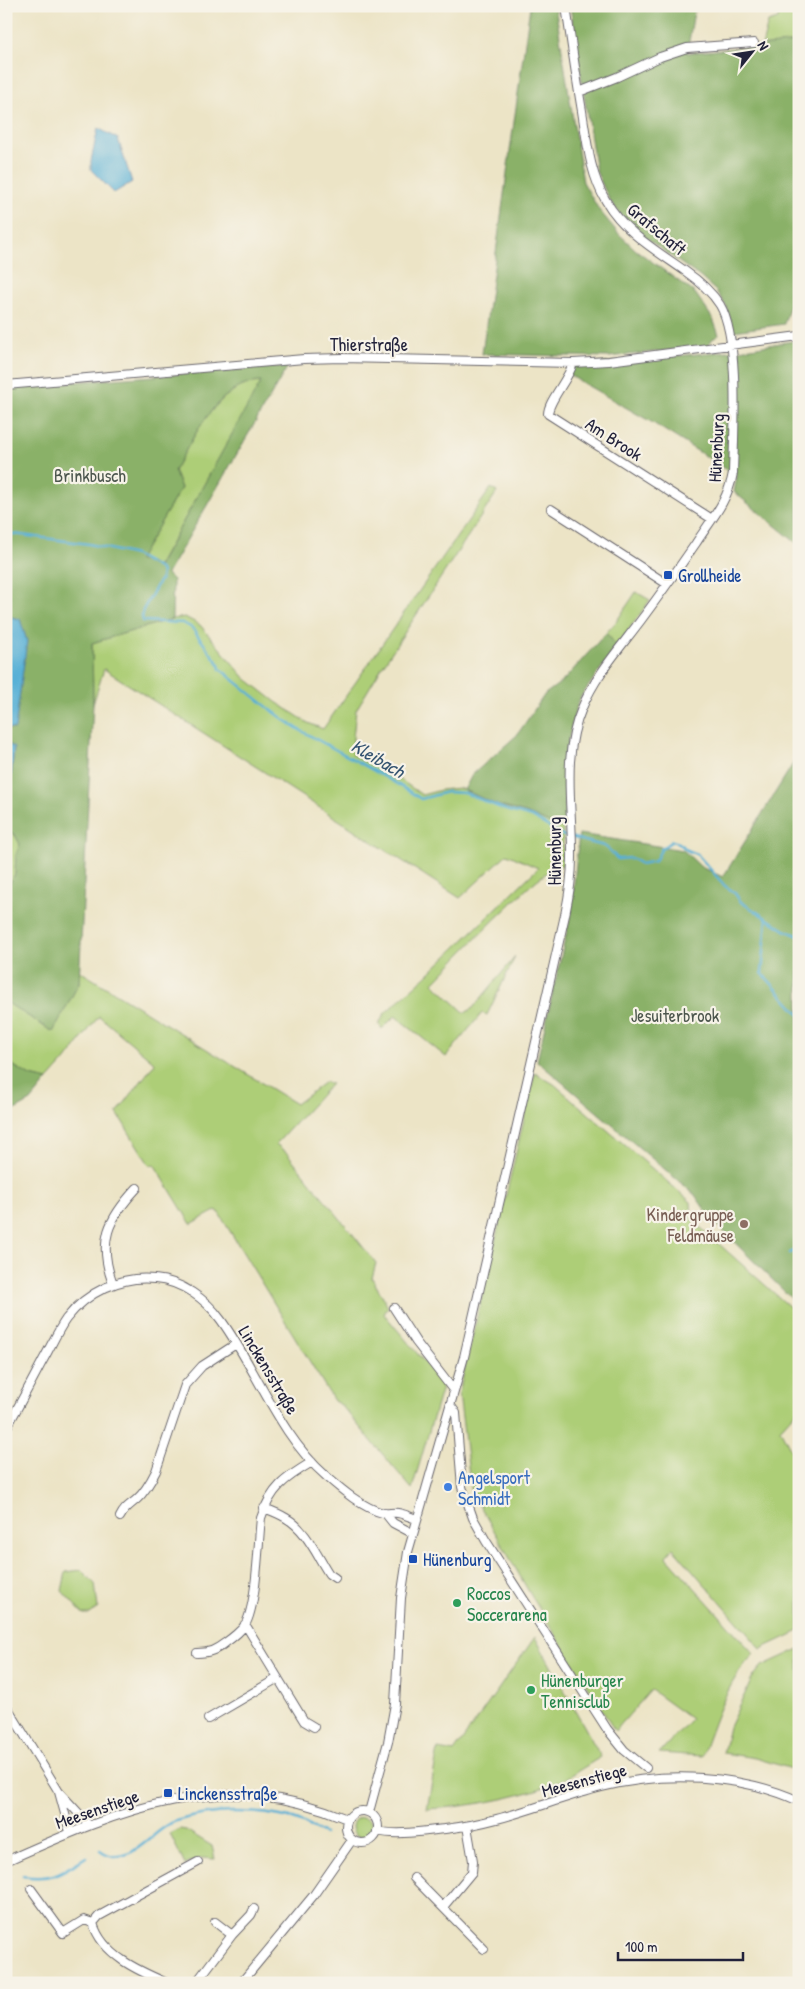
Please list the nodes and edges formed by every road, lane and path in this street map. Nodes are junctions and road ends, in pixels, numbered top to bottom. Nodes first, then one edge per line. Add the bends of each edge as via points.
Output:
1 (566, 6) edge
2 (754, 43) dead end
3 (579, 92) junction
4 (799, 336) edge
5 (732, 346) junction
6 (573, 363) junction
7 (6, 385) edge
8 (552, 509) dead end
9 (712, 519) junction
10 (667, 584) junction
11 (137, 1188) dead end
12 (112, 1284) junction
13 (394, 1308) dead end
14 (236, 1344) junction
15 (454, 1391) junction
16 (450, 1406) junction
17 (6, 1429) edge
18 (312, 1462) junction
19 (264, 1508) junction
20 (385, 1513) junction
21 (120, 1517) dead end
22 (416, 1518) junction
23 (412, 1533) junction
24 (335, 1578) dead end
25 (245, 1624) junction
26 (197, 1653) dead end
27 (278, 1678) junction
28 (6, 1705) edge
29 (208, 1719) dead end
30 (15, 1720) junction
31 (6, 1725) edge
32 (314, 1727) dead end
33 (646, 1768) dead end
34 (59, 1792) junction
35 (799, 1801) edge
36 (369, 1812) junction
37 (347, 1819) junction
38 (88, 1826) junction
39 (467, 1826) junction
40 (377, 1831) junction
41 (70, 1832) junction
42 (352, 1840) junction
43 (6, 1861) edge
44 (198, 1862) dead end
45 (414, 1878) dead end
46 (31, 1889) dead end
47 (443, 1906) junction
48 (254, 1908) dead end
49 (215, 1922) dead end
50 (93, 1923) junction
51 (232, 1935) junction
52 (484, 1949) dead end
53 (167, 1983) edge
54 (196, 1983) edge
55 (241, 1983) edge

1 - 3 street, Grafschaft
2 - 3 street via 687,48
3 - 5 street, Grafschaft via 592,171 607,204 639,238 712,294 726,319
4 - 5 street, Thierstraße
5 - 6 street, Thierstraße
5 - 9 street, Hünenburg via 733,473 730,489
6 - 7 street, Thierstraße via 342,358
6 - 9 street, Am Brook via 548,414
8 - 10 street
9 - 10 street, Hünenburg
10 - 15 street, Hünenburg via 603,670 582,707 574,731 570,755 570,888
11 - 12 street via 106,1233 105,1257
12 - 14 street, Linckensstraße via 151,1278 177,1285 211,1308
12 - 17 street, Linckensstraße via 80,1304 66,1320
13 - 15 street
14 - 18 street, Linckensstraße via 293,1439
14 - 21 street via 202,1366 185,1385 150,1484 124,1508
15 - 16 street, Hünenburg
16 - 22 street, Hünenburg
16 - 33 street via 456,1413 462,1487 473,1518 587,1700 615,1740
18 - 19 street via 279,1484
18 - 20 street, Linckensstraße via 344,1491
19 - 24 street via 295,1524
19 - 25 street via 252,1604
20 - 22 street, Linckensstraße
20 - 23 street, Linckensstraße via 393,1523
22 - 23 street, Hünenburg
23 - 36 street, Hünenburg via 401,1598 395,1704
25 - 26 street via 221,1646 209,1653
25 - 27 street
27 - 29 street
27 - 32 street via 304,1721
28 - 30 street
30 - 31 street
30 - 34 street
34 - 38 street
34 - 41 street
35 - 39 street, Meesenstiege via 736,1783 660,1778 603,1787
36 - 37 street via 354,1812
36 - 40 street via 376,1818
37 - 38 street, Meesenstiege via 314,1806 232,1794 156,1804
37 - 42 street via 346,1830
38 - 41 street, Meesenstiege
39 - 40 street, Meesenstiege via 395,1833
39 - 47 street via 472,1872
40 - 42 street via 367,1842
41 - 43 street, Meesenstiege
42 - 55 street via 313,1896
44 - 50 street via 99,1916
45 - 47 street
46 - 50 street via 63,1933 84,1920
47 - 52 street
48 - 51 street
49 - 51 street
50 - 53 street via 102,1944 133,1966
51 - 54 street

